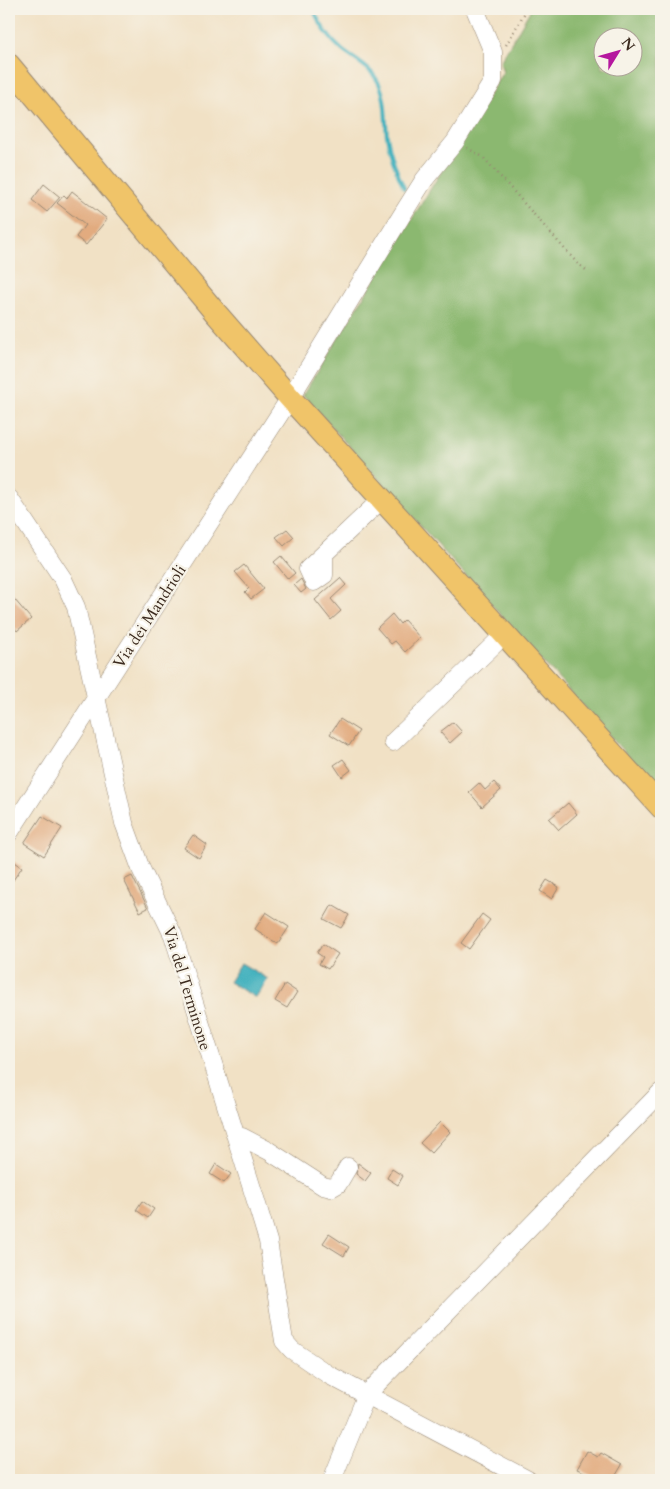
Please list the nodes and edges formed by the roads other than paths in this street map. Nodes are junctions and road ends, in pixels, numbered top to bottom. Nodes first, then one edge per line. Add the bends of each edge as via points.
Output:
1 (475, 9) edge
2 (9, 65) edge
3 (290, 398) junction
4 (9, 498) edge
5 (382, 499) junction
6 (324, 554) dead end
7 (505, 634) junction
8 (96, 697) junction
9 (393, 742) dead end
10 (661, 807) edge
11 (9, 833) edge
12 (661, 1092) edge
13 (242, 1137) dead end
14 (348, 1167) dead end
15 (367, 1394) junction
16 (332, 1480) edge
17 (528, 1480) edge

1 - 3 street, Via dei Mandrioli via 493,52 493,81 455,142 424,180
2 - 3 main road via 214,312
3 - 5 main road
3 - 8 street, Via dei Mandrioli
4 - 8 street, Via del Terminone via 71,593
5 - 6 street
5 - 7 main road
7 - 9 street
7 - 10 main road
8 - 11 street, Via dei Mandrioli
8 - 15 street, Via del Terminone via 124,823 141,869 173,935 268,1241 284,1342 329,1375
12 - 15 street
13 - 14 street via 323,1186 331,1188 338,1184
15 - 16 street
15 - 17 street, Via del Terminone

